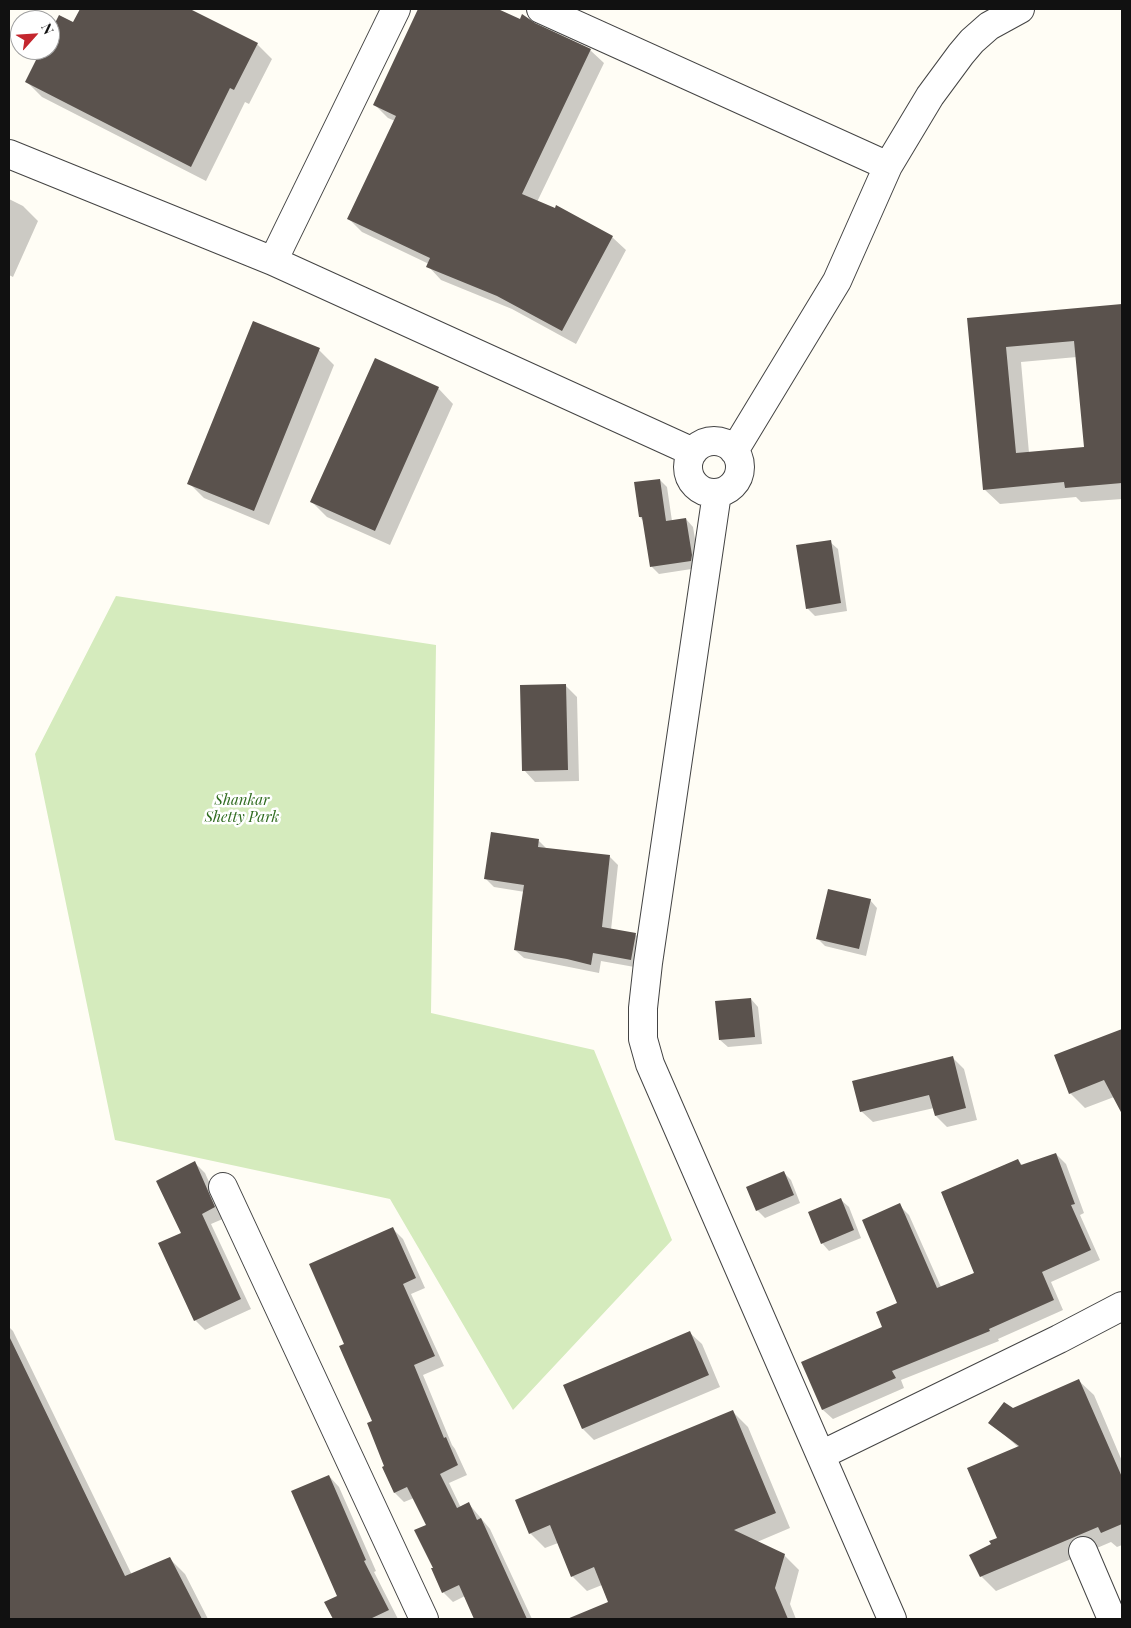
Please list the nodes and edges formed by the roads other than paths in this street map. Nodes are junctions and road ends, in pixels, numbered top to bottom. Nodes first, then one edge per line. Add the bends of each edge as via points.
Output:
1 (396, 9) edge
2 (541, 9) edge
3 (1020, 9) edge
4 (9, 154) edge
5 (888, 166) junction
6 (273, 261) junction
7 (734, 451) junction
8 (693, 452) junction
9 (717, 493) junction
10 (223, 1187) dead end
11 (1122, 1306) edge
12 (821, 1455) junction
13 (1083, 1551) dead end
14 (424, 1619) edge
15 (892, 1619) edge
16 (1112, 1619) edge

1 - 6 street
2 - 5 street
3 - 5 street via 989,26 961,54 930,96
4 - 6 street
5 - 7 street via 837,281
6 - 8 street
7 - 8 street via 723,443 710,442 703,443
7 - 9 street via 739,463 738,477 730,487
8 - 9 street via 688,471 694,483 704,491
9 - 12 street via 648,962 643,1039 650,1064
10 - 14 street
11 - 12 street
12 - 15 street
13 - 16 street

